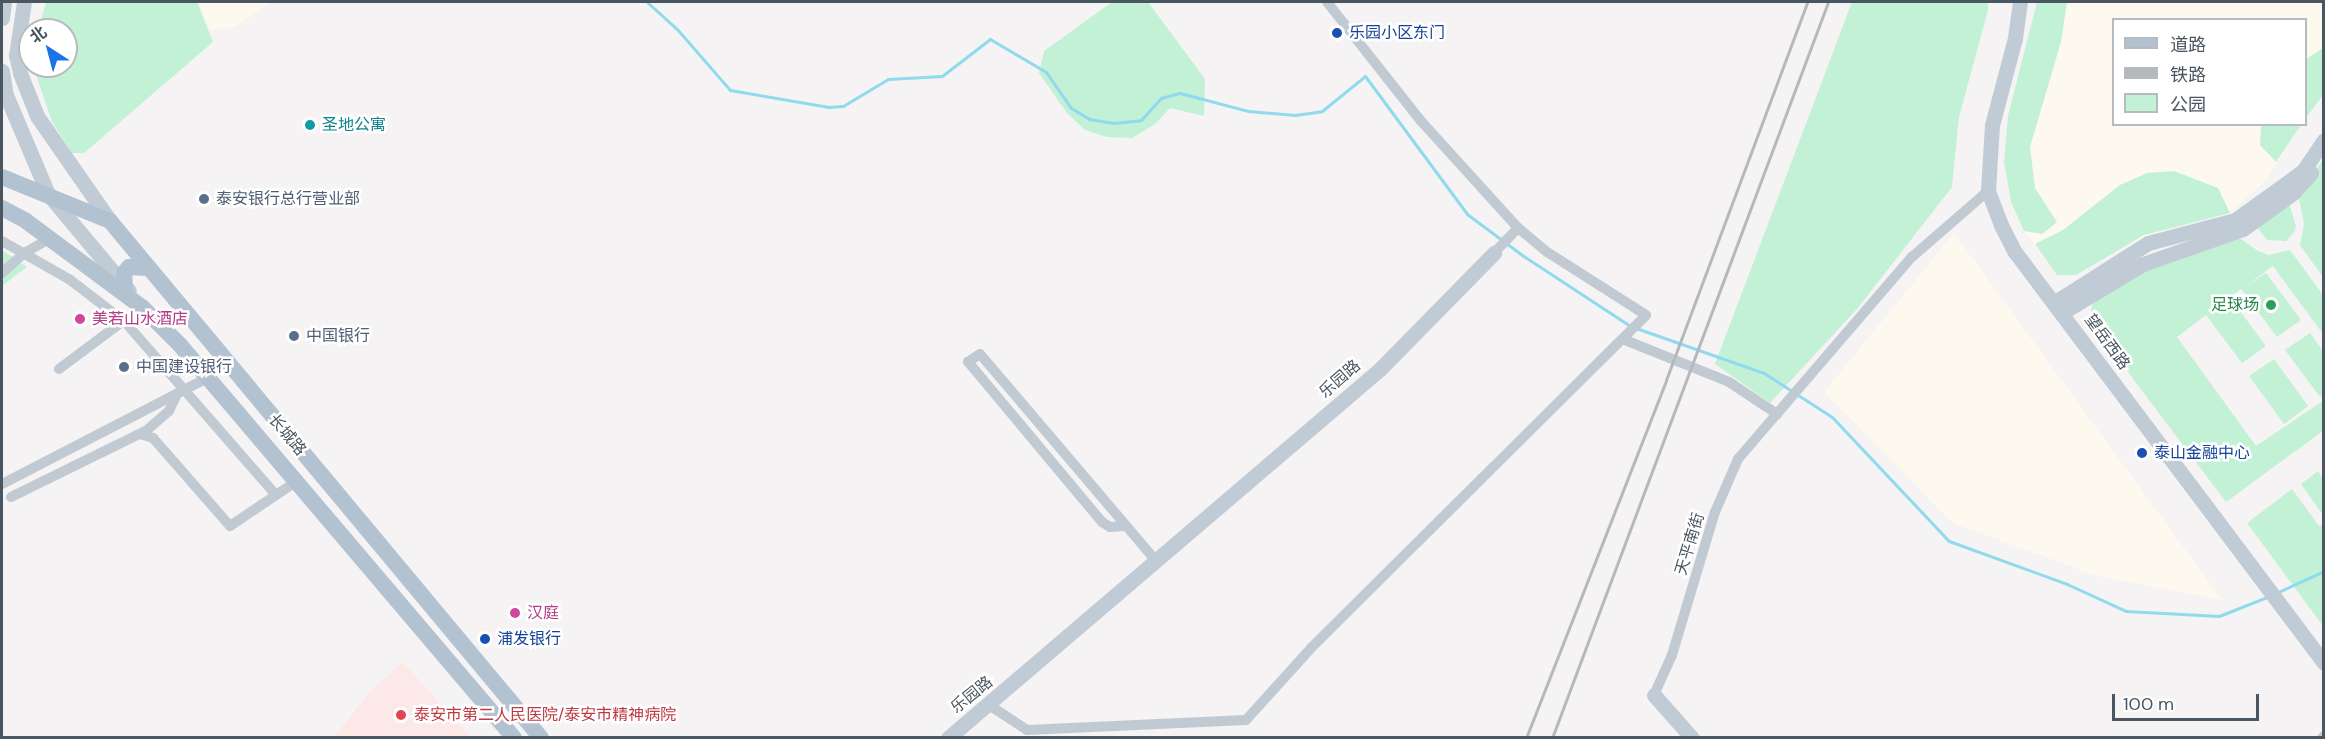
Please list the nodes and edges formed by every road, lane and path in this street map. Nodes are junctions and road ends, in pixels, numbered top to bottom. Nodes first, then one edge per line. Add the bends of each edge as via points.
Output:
1 (4, 2) edge
2 (24, 2) edge
3 (1328, 2) edge
4 (2020, 2) edge
5 (2, 18) edge
6 (2, 71) edge
7 (2324, 140) edge
8 (2324, 159) edge
9 (2, 177) edge
10 (1988, 191) junction
11 (48, 194) junction
12 (2, 208) edge
13 (111, 221) junction
14 (1515, 231) junction
15 (49, 239) junction
16 (2, 241) edge
17 (24, 253) junction
18 (1494, 253) joint
19 (148, 268) junction
20 (2, 273) edge
21 (125, 287) junction
22 (2059, 307) junction
23 (142, 308) junction
24 (125, 322) junction
25 (1627, 336) junction
26 (59, 369) dead end
27 (207, 378) junction
28 (181, 392) junction
29 (1777, 414) junction
30 (140, 434) junction
31 (297, 481) junction
32 (2, 484) edge
33 (275, 494) junction
34 (11, 497) dead end
35 (1124, 526) junction
36 (1157, 562) junction
37 (2324, 663) edge
38 (1654, 695) joint
39 (989, 705) junction
40 (1029, 734) edge
41 (514, 738) edge
42 (541, 738) edge
43 (948, 738) edge
44 (1692, 738) edge

1 - 5 street
2 - 13 street via 16,55 20,74 37,116
3 - 14 street via 1421,121
4 - 10 street, 望岳西路 via 2016,38 1992,125
6 - 11 street via 6,95
7 - 22 street via 2303,171 2235,220 2148,243
8 - 22 street via 2293,193 2243,229 2143,264
9 - 11 main road, 长城路
10 - 22 street, 望岳西路 via 2015,252
10 - 29 street, 天平南街 via 1912,257
11 - 13 main road, 长城路
11 - 21 street
12 - 15 main road, 长城路
13 - 19 main road, 长城路
14 - 18 street, 乐园路
14 - 25 street via 1646,315
15 - 17 street
15 - 23 main road, 长城路
16 - 17 street
17 - 20 street
17 - 24 street via 69,279
18 - 36 street, 乐园路 via 1380,369
19 - 21 main road via 129,267 124,273
19 - 42 main road, 长城路
21 - 23 street
22 - 37 street, 望岳西路
23 - 24 street
23 - 27 main road, 长城路
24 - 26 street
24 - 28 street
25 - 29 street via 1729,382
25 - 40 street via 1311,648 1246,720
27 - 28 street
27 - 31 main road, 长城路
28 - 30 street via 169,411
28 - 32 street
28 - 33 street
29 - 38 street, 天平南街 via 1733,470 1715,512 1672,655
30 - 33 street via 153,438 230,526
30 - 34 street
31 - 33 street
31 - 41 main road, 长城路
35 - 35 street via 980,354 968,362 1102,522 1110,527
35 - 36 street
36 - 39 street, 乐园路
38 - 44 street
39 - 40 street
39 - 43 street, 乐园路

